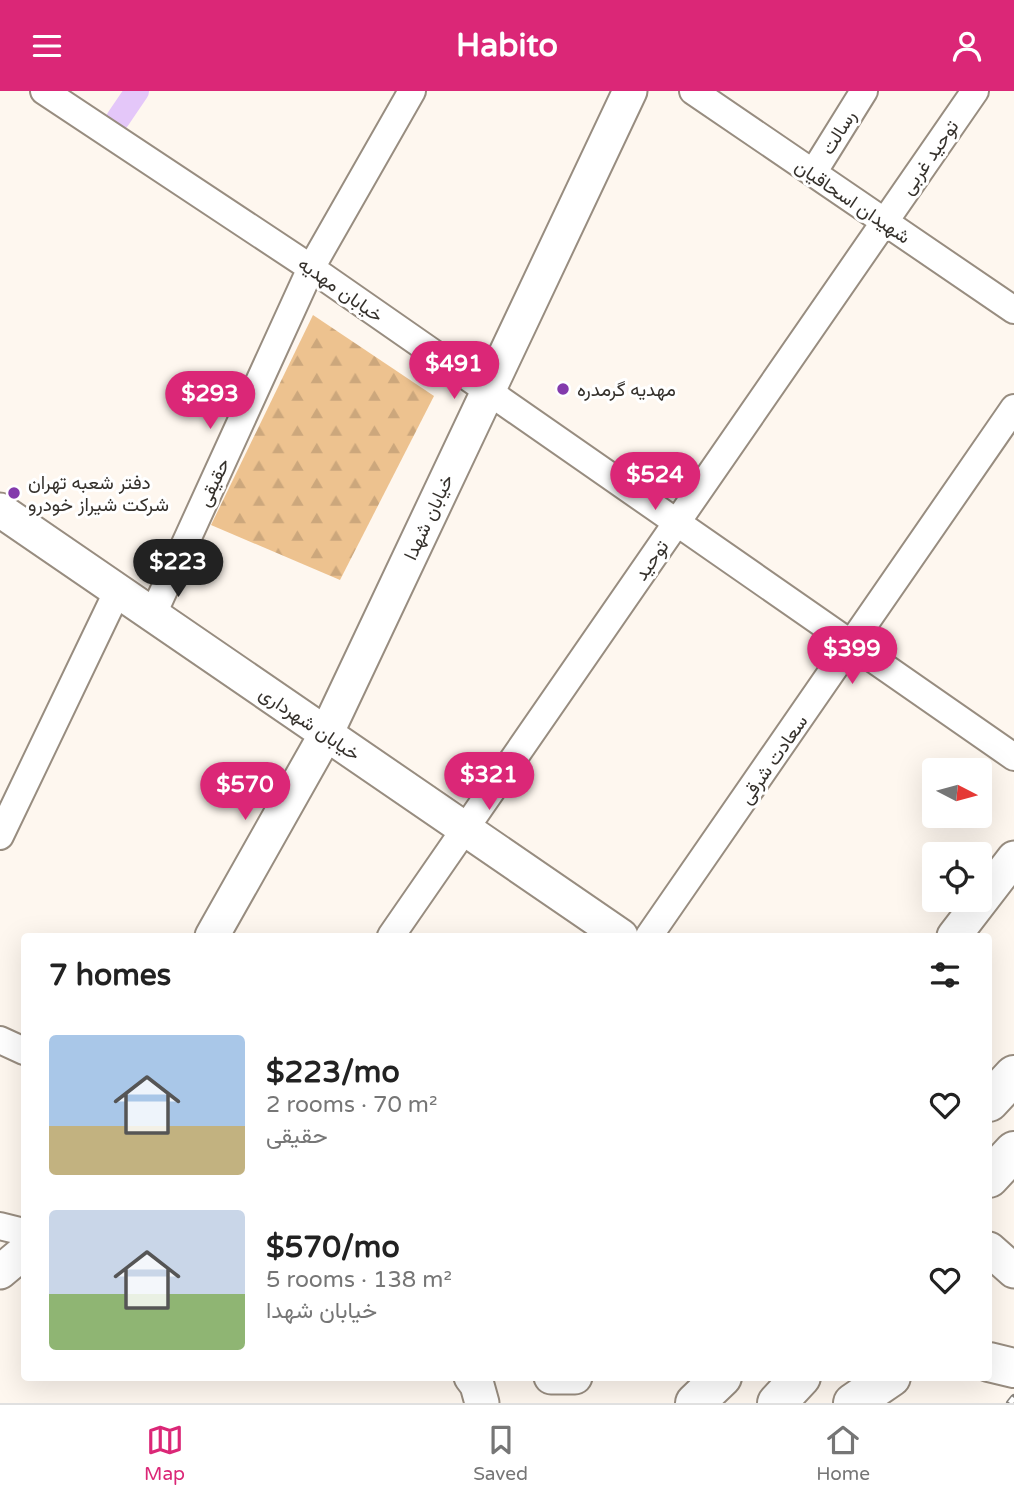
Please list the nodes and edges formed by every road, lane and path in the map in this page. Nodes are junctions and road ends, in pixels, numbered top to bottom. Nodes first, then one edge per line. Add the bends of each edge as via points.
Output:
1 (44, 91) edge
2 (412, 91) edge
3 (630, 91) edge
4 (693, 91) edge
5 (864, 91) edge
6 (975, 91) edge
7 (813, 173) junction
8 (884, 222) junction
9 (311, 268) junction
10 (1014, 310) edge
11 (488, 391) junction
12 (1014, 408) edge
13 (0, 510) edge
14 (677, 523) junction
15 (118, 590) junction
16 (153, 614) junction
17 (852, 645) junction
18 (326, 734) junction
19 (1014, 757) edge
20 (464, 828) junction
21 (0, 837) edge
22 (1014, 858) edge
23 (214, 933) edge
24 (393, 933) edge
25 (617, 933) edge
26 (651, 933) edge
27 (956, 933) edge
28 (0, 1040) edge
29 (21, 1050) edge
30 (1014, 1075) edge
31 (992, 1099) edge
32 (1014, 1151) edge
33 (992, 1175) edge
34 (0, 1226) edge
35 (21, 1231) edge
36 (992, 1252) edge
37 (21, 1254) edge
38 (1014, 1271) edge
39 (0, 1272) edge
40 (992, 1362) edge
41 (1014, 1368) edge
42 (474, 1381) edge
43 (718, 1381) edge
44 (797, 1381) edge
45 (885, 1381) edge
46 (482, 1403) edge
47 (695, 1403) edge
48 (777, 1403) edge
49 (853, 1403) edge

1 - 9 street, خیابان مهدیه
2 - 9 street, حقیقی
3 - 11 street, خیابان شهدا
4 - 7 street, شهیدان اسحاقیان
5 - 7 street, رسالت
6 - 8 street, توحید غربی
7 - 8 street, شهیدان اسحاقیان
8 - 10 street, شهیدان اسحاقیان
8 - 14 street, توحید
9 - 11 street, خیابان مهدیه
9 - 16 street, حقیقی
11 - 14 street, خیابان مهدیه
11 - 18 street, خیابان شهدا
12 - 17 street, سعادت شرقی
13 - 15 street, خیابان شهرداری
14 - 17 street, خیابان مهدیه
14 - 20 street, توحید
15 - 16 street, خیابان شهرداری
15 - 21 street
16 - 18 street, خیابان شهرداری
17 - 19 street, خیابان مهدیه
17 - 26 street, سعادت شرقی
18 - 20 street, خیابان شهرداری
18 - 23 street, خیابان شهدا
20 - 24 street, توحید
20 - 25 street, خیابان شهرداری
22 - 27 street
28 - 29 street
30 - 31 highway
32 - 33 highway
34 - 35 street
36 - 38 street
37 - 39 street
40 - 41 highway
42 - 46 street
43 - 47 highway
44 - 48 highway
45 - 49 highway

